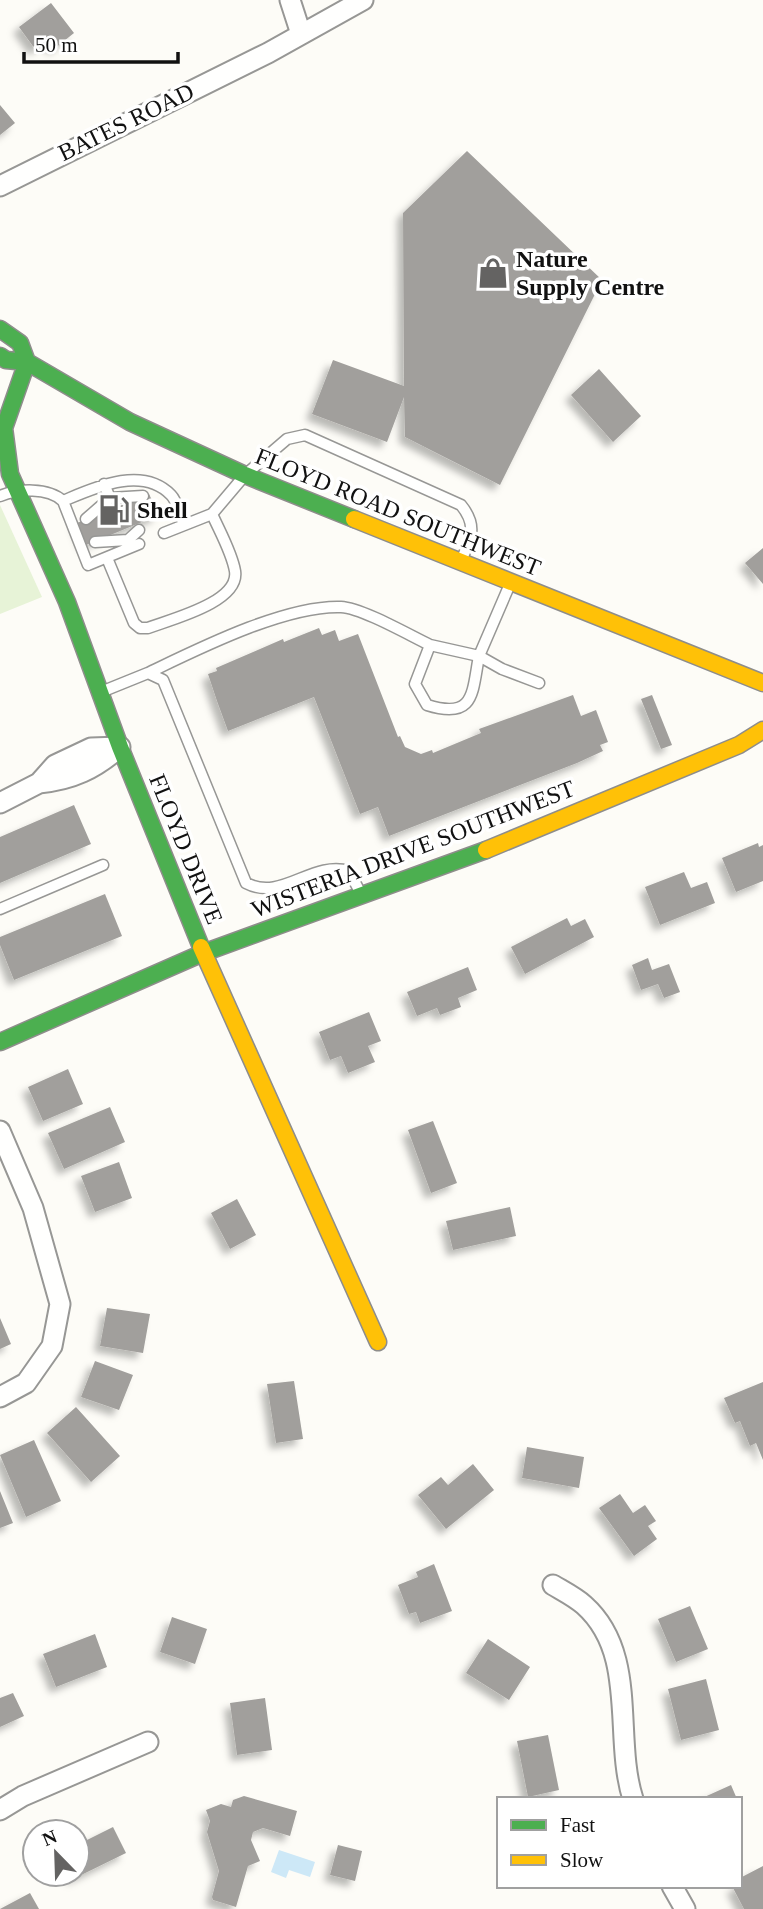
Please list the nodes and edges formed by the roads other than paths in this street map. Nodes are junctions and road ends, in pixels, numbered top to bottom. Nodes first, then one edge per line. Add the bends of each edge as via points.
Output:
1 (290, 0) edge
2 (363, 0) edge
3 (301, 34) junction
4 (0, 186) edge
5 (0, 329) edge
6 (0, 356) edge
7 (27, 362) junction
8 (245, 475) junction
9 (104, 484) junction
10 (16, 489) junction
11 (0, 496) edge
12 (144, 496) dead end
13 (110, 498) junction
14 (63, 501) junction
15 (127, 503) dead end
16 (107, 511) dead end
17 (212, 514) junction
18 (86, 519) dead end
19 (184, 525) junction
20 (137, 527) dead end
21 (116, 532) dead end
22 (164, 533) dead end
23 (95, 542) dead end
24 (133, 544) junction
25 (107, 558) junction
26 (461, 561) junction
27 (512, 581) junction
28 (430, 645) junction
29 (479, 656) junction
30 (148, 673) junction
31 (763, 682) edge
32 (539, 683) dead end
33 (100, 692) junction
34 (763, 730) edge
35 (120, 747) junction
36 (0, 803) edge
37 (103, 865) dead end
38 (361, 895) junction
39 (0, 909) edge
40 (203, 953) junction
41 (0, 1042) edge
42 (0, 1131) edge
43 (378, 1342) dead end
44 (0, 1397) edge
45 (552, 1585) dead end
46 (148, 1742) dead end
47 (633, 1797) edge
48 (0, 1810) edge
49 (673, 1888) edge
50 (685, 1909) edge

1 - 3 street
2 - 3 street, BATES ROAD
3 - 4 street, BATES ROAD
5 - 7 street, FLOYD ROAD SOUTHWEST via 20,343
6 - 7 street, FLOYD ROAD SOUTHWEST
7 - 8 street, FLOYD ROAD SOUTHWEST via 130,422
7 - 10 street, FLOYD DRIVE via 4,428
8 - 17 lane
8 - 26 street, FLOYD ROAD SOUTHWEST
8 - 26 lane via 287,439 311,436 461,505 474,531
9 - 13 lane
9 - 14 lane
9 - 19 lane via 146,480 172,495
10 - 11 lane
10 - 14 lane
10 - 33 street, FLOYD DRIVE via 67,602
12 - 13 lane
13 - 15 lane
13 - 16 lane
13 - 18 lane
14 - 25 lane via 88,565
17 - 19 lane
17 - 25 lane via 235,571 235,582 224,597 140,628
19 - 22 lane
20 - 24 lane
21 - 24 lane
23 - 24 lane
24 - 25 lane
26 - 27 street, FLOYD ROAD SOUTHWEST
27 - 29 lane
27 - 31 street, FLOYD ROAD SOUTHWEST
28 - 29 lane
28 - 29 lane via 415,684 427,705 449,712 463,706 473,690
28 - 30 lane via 342,607 295,614 221,638
29 - 32 lane
30 - 33 lane
30 - 38 lane via 163,680 170,694 246,883 258,889 278,888 337,867 349,871
33 - 35 street, FLOYD DRIVE
34 - 38 street, WISTERIA DRIVE SOUTHWEST via 740,745
35 - 36 street via 99,765 64,781 39,783
35 - 40 street, FLOYD DRIVE
37 - 39 lane
38 - 40 street, WISTERIA DRIVE SOUTHWEST
40 - 41 street, WISTERIA DRIVE SOUTHWEST
40 - 43 street, FLOYD DRIVE
42 - 44 street via 33,1208 60,1304 52,1346 26,1383
45 - 47 street via 585,1605 611,1644 619,1669 624,1752
46 - 48 street
49 - 50 street

